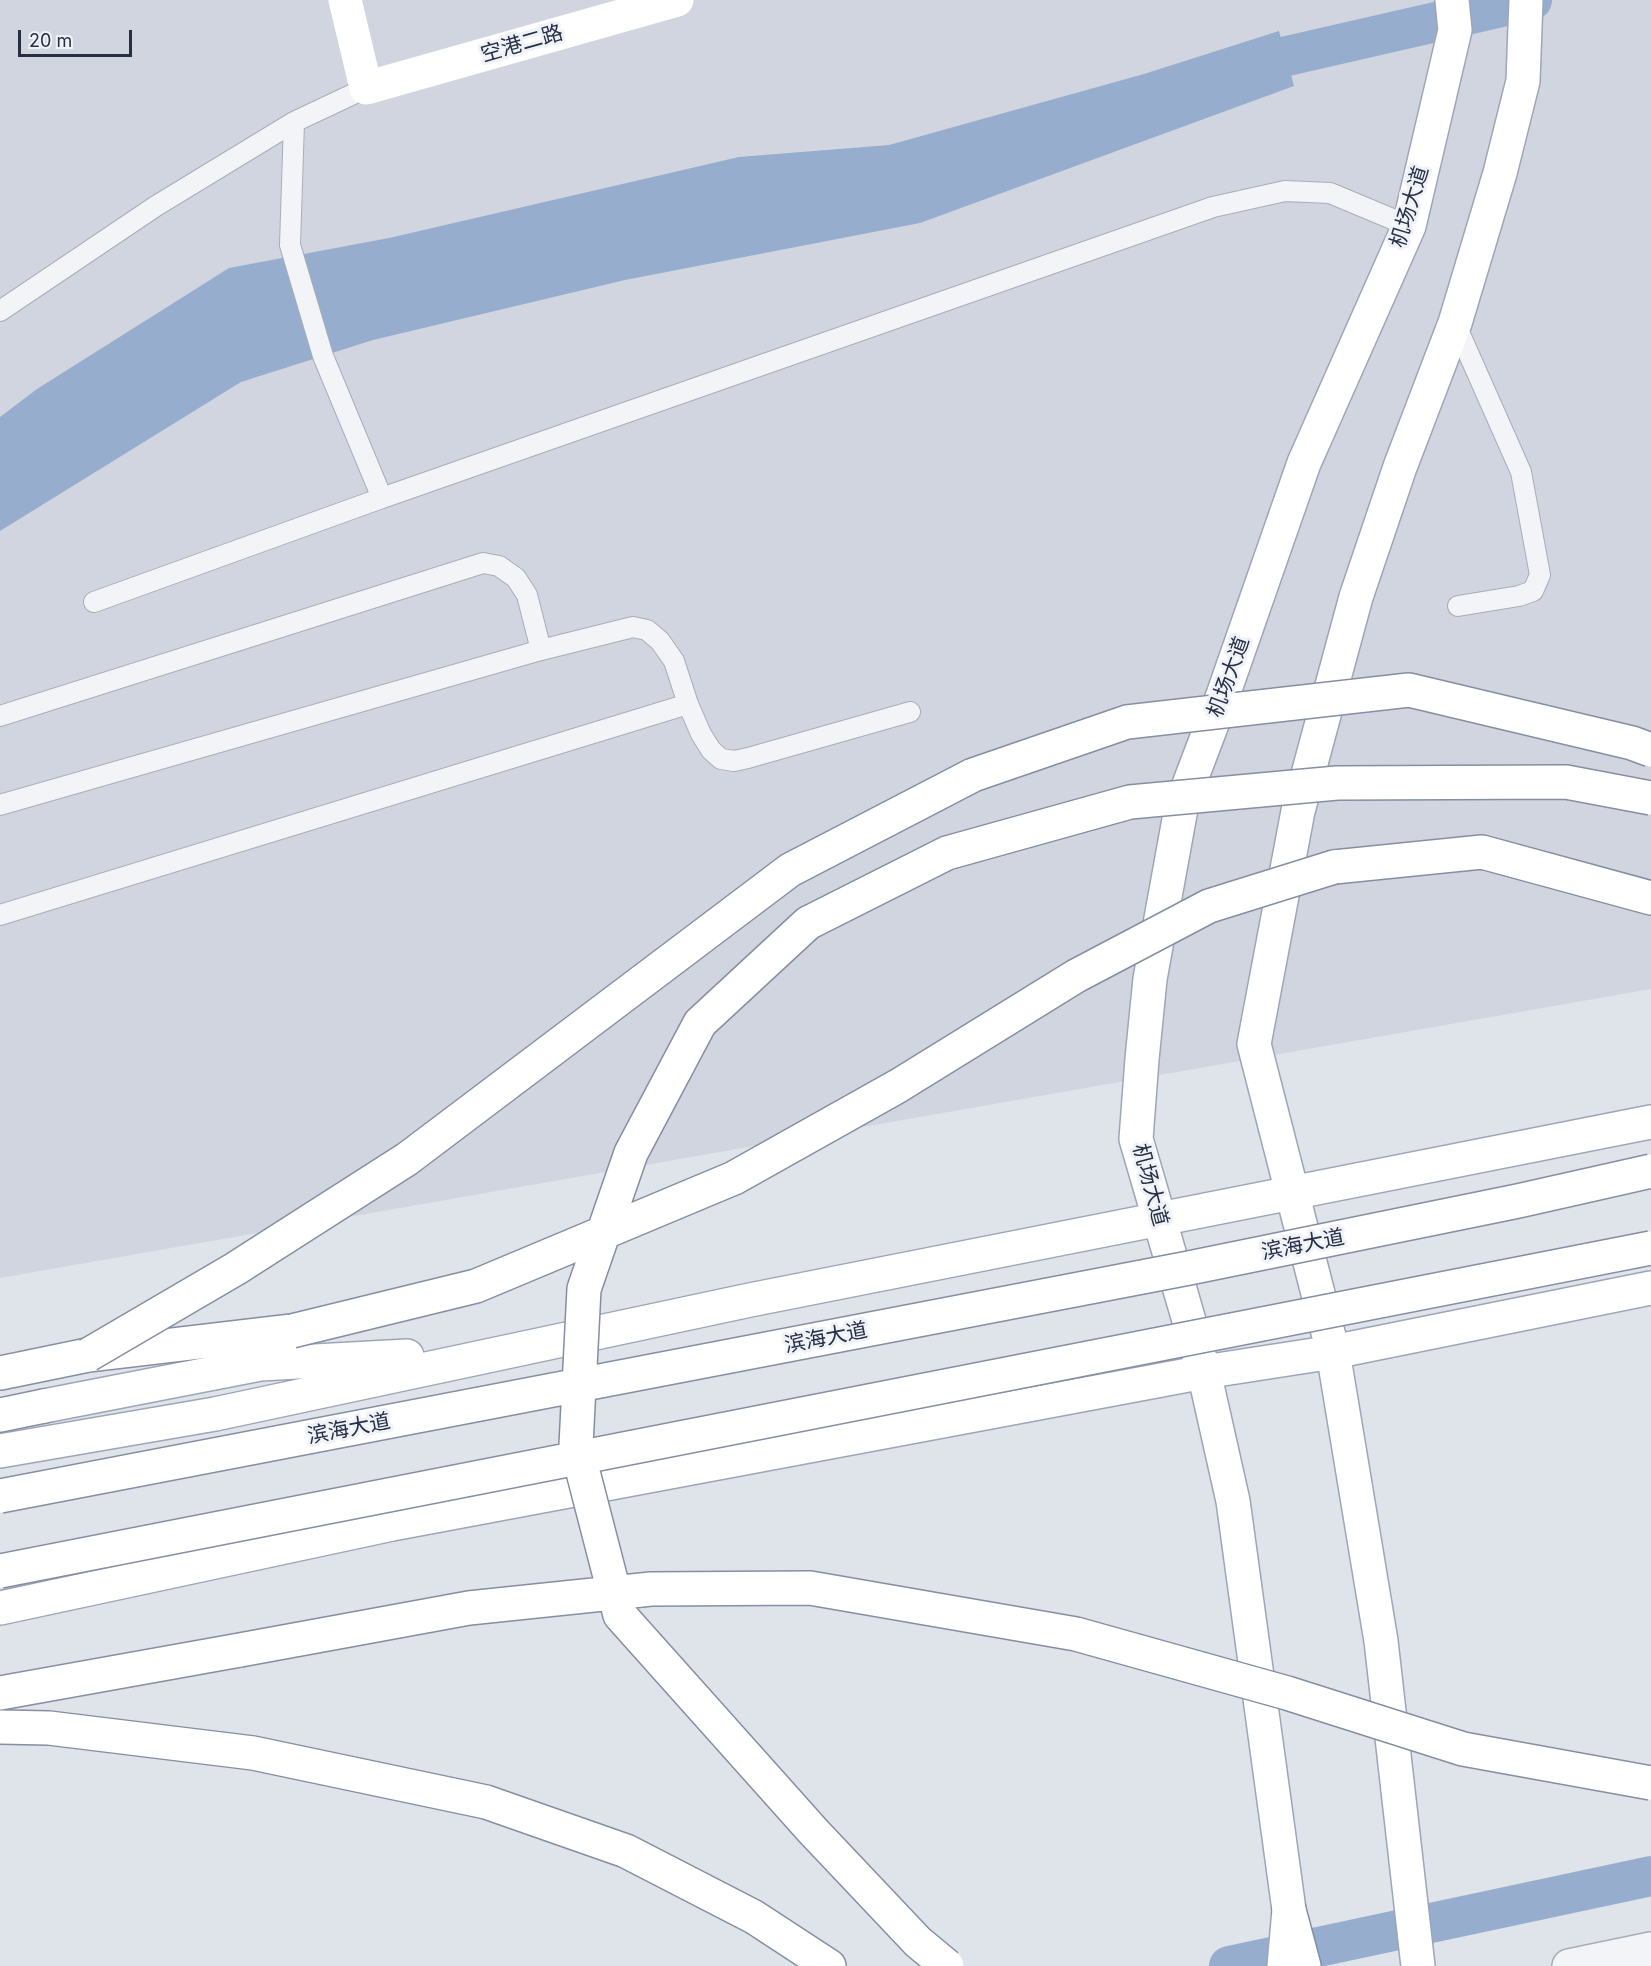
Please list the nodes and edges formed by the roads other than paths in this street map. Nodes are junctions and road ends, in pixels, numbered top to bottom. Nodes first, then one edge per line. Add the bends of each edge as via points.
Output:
1 (345, 0) edge
2 (677, 0) edge
3 (1452, 0) edge
4 (1526, 0) edge
5 (366, 88) junction
6 (294, 122) junction
7 (1409, 226) junction
8 (0, 311) edge
9 (1455, 323) junction
10 (382, 498) junction
11 (93, 602) dead end
12 (1458, 606) dead end
13 (541, 650) junction
14 (688, 704) junction
15 (910, 712) dead end
16 (0, 716) edge
17 (1651, 750) edge
18 (1651, 798) edge
19 (0, 805) edge
20 (1651, 898) edge
21 (0, 915) edge
22 (1651, 1122) edge
23 (1651, 1171) edge
24 (1291, 1194) junction
25 (1160, 1219) junction
26 (1651, 1248) edge
27 (1651, 1288) edge
28 (514, 1350) junction
29 (1333, 1352) junction
30 (88, 1355) junction
31 (1204, 1372) junction
32 (0, 1373) edge
33 (0, 1415) edge
34 (0, 1451) edge
35 (0, 1496) edge
36 (0, 1571) edge
37 (0, 1608) edge
38 (0, 1693) edge
39 (0, 1727) edge
40 (1651, 1783) edge
41 (1290, 1921) junction
42 (1651, 1949) edge
43 (1417, 1959) edge
44 (829, 1966) edge
45 (947, 1966) edge
46 (1284, 1966) edge
47 (1304, 1966) edge
48 (1569, 1966) edge

1 - 5 main road
2 - 5 main road, 空港二路
3 - 7 main road, 机场大道 via 1455,30
4 - 9 main road via 1523,81
5 - 6 lane
6 - 8 lane via 156,206
6 - 10 lane via 290,245 323,356
7 - 10 lane via 1330,193 1286,191 1213,207
7 - 25 main road, 机场大道 via 1304,463 1224,695 1182,803 1150,980 1136,1139
9 - 12 lane via 1521,472 1540,575 1533,591
9 - 24 main road via 1356,597 1298,812 1258,1021 1254,1044
10 - 11 lane
13 - 14 lane via 633,627 647,630 674,660
13 - 16 lane via 527,595 516,578 499,566 483,563
13 - 19 lane
14 - 15 lane via 711,750 721,759 734,761
14 - 21 lane
17 - 30 main road, bridge via 1409,690 1127,722 973,775 790,870 407,1159 235,1269
18 - 45 main road, bridge via 1566,782 1336,783 1130,802 947,853 808,923 700,1023 631,1153 584,1289 576,1445 620,1616 805,1823 918,1942
20 - 30 main road, bridge via 1482,852 1334,867 1209,906 1076,976 898,1086 734,1178 476,1286 292,1331
22 - 24 main road
23 - 35 main road, 滨海大道, bridge via 1189,1268
24 - 25 main road
24 - 29 main road
25 - 28 main road
25 - 31 main road, 机场大道
26 - 36 main road, bridge
27 - 29 main road
28 - 33 main road via 260,1364
28 - 34 main road via 215,1414
29 - 31 main road
29 - 43 main road via 1381,1641
30 - 32 main road
31 - 37 main road via 392,1524
31 - 41 main road, 机场大道 via 1233,1501
38 - 40 main road, bridge via 469,1608 651,1589 810,1588 1076,1634 1287,1693 1463,1749
39 - 44 main road via 49,1728 253,1753 486,1802 626,1851 754,1917
41 - 46 main road
41 - 47 main road
42 - 48 street

